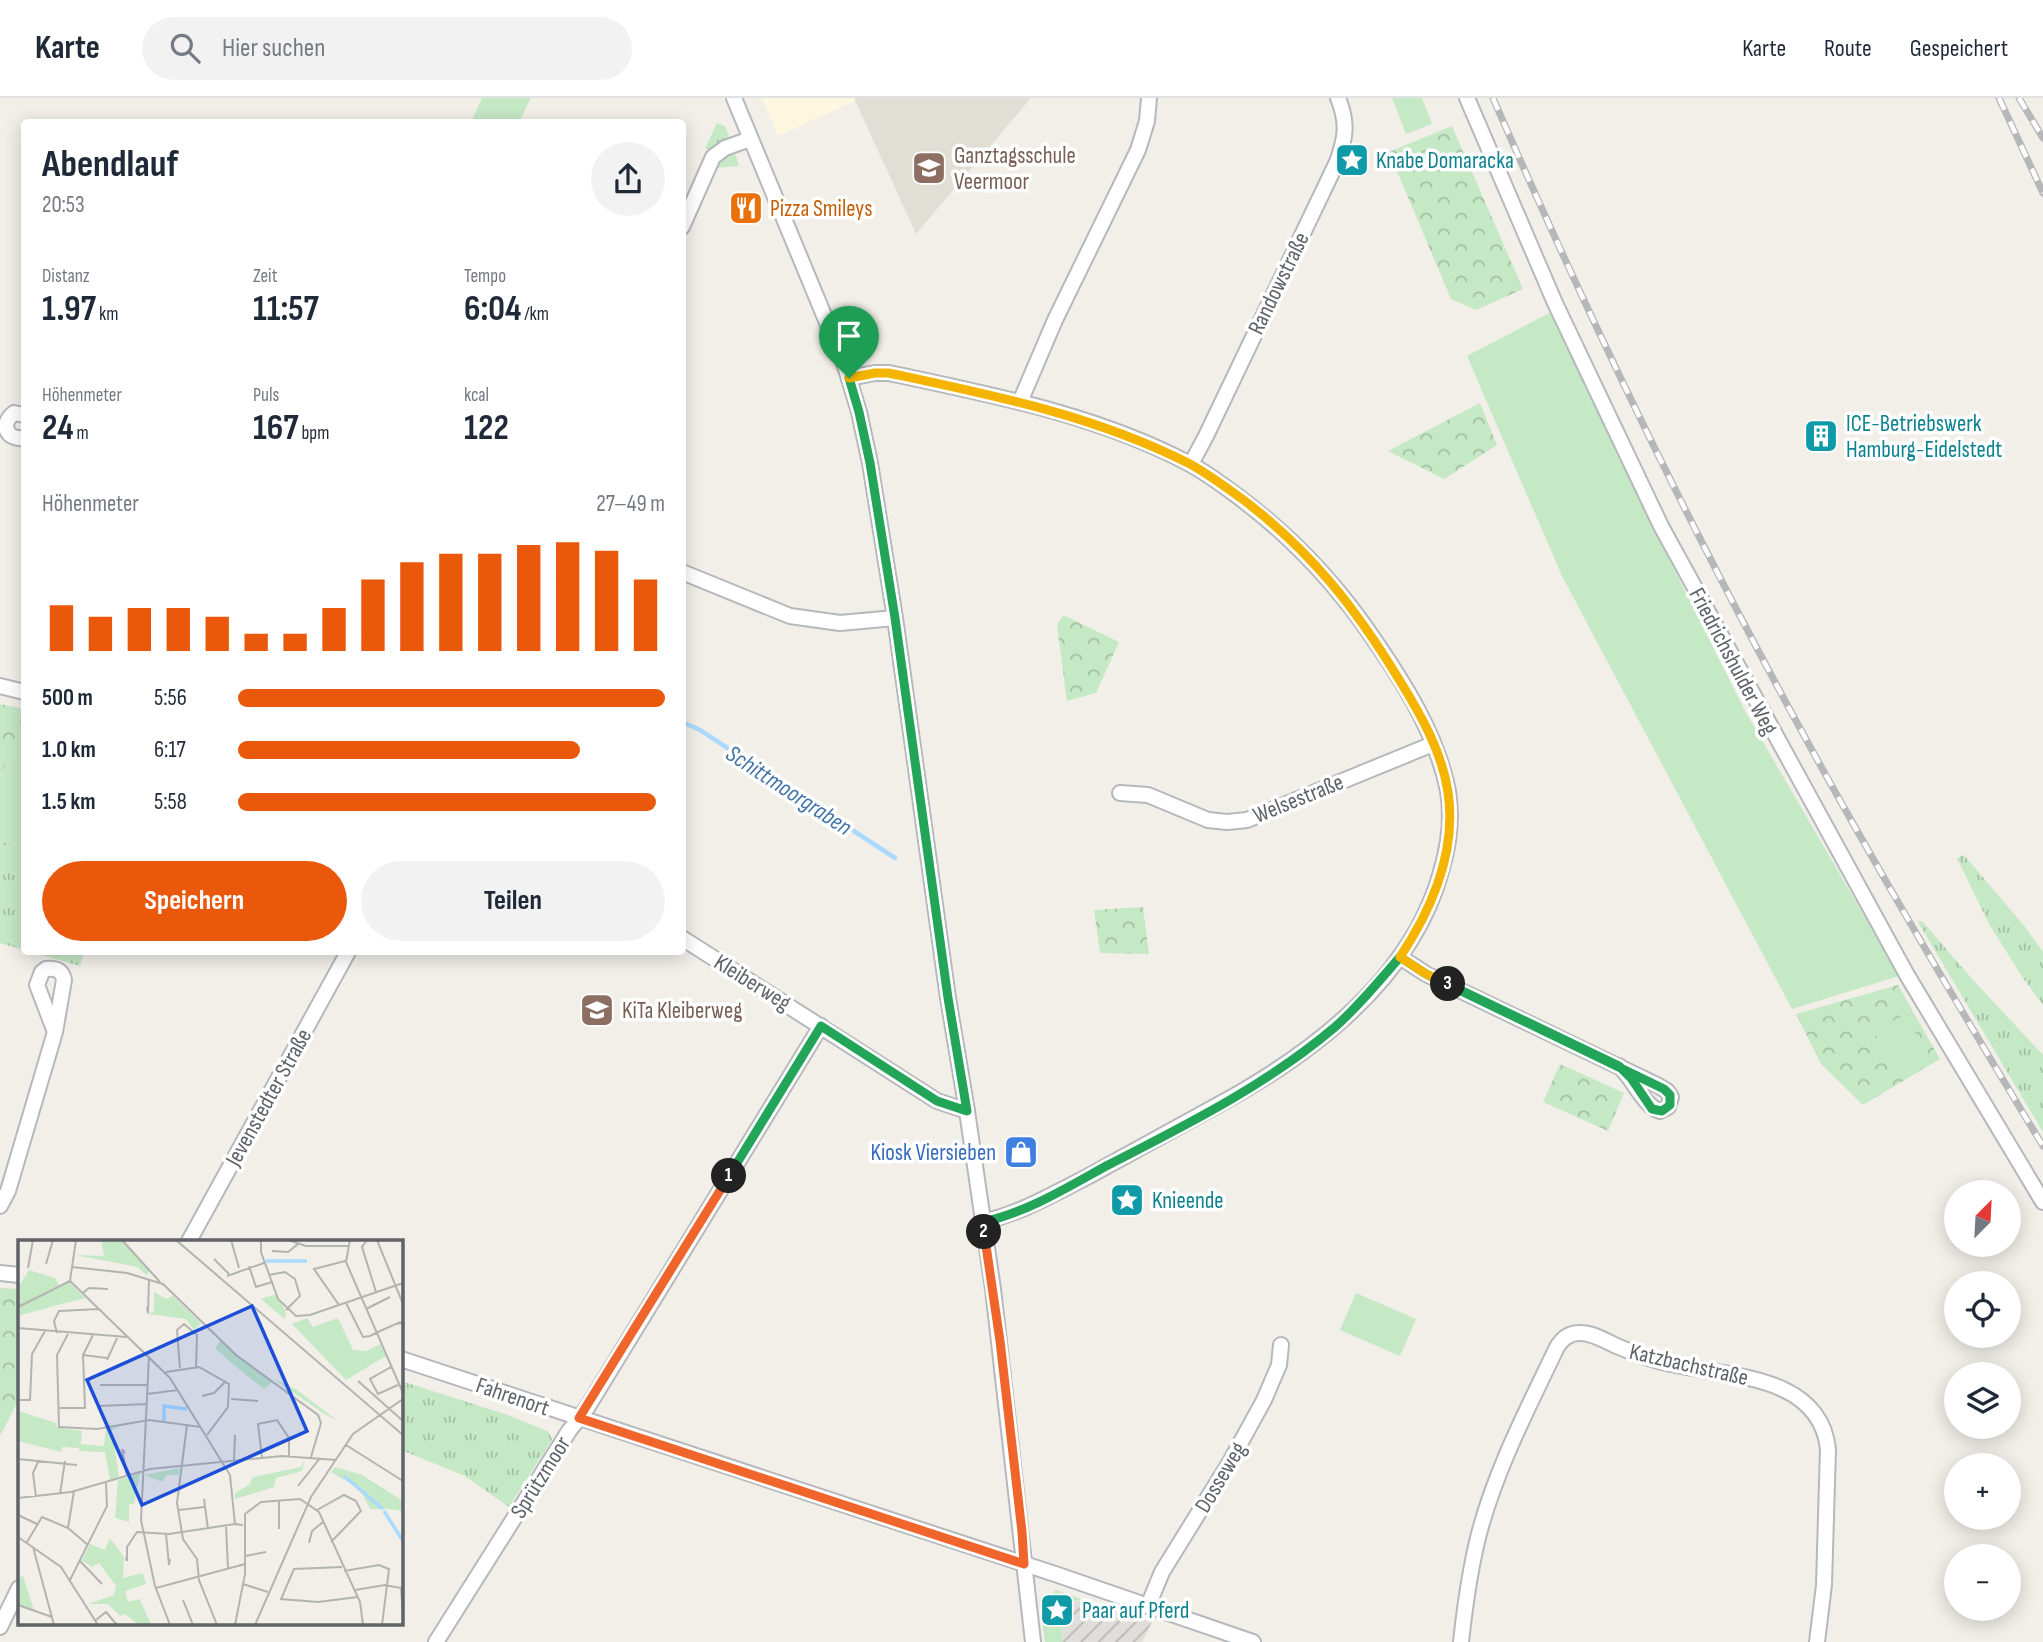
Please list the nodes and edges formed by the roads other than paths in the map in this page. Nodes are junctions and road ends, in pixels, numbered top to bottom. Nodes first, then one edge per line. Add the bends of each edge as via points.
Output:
1 (734, 98) edge
2 (1149, 98) edge
3 (1338, 98) edge
4 (1467, 98) edge
5 (750, 139) junction
6 (686, 218) edge
7 (849, 378) junction
8 (1020, 402) junction
9 (21, 414) edge
10 (21, 438) edge
11 (1191, 464) junction
12 (686, 574) edge
13 (895, 618) junction
14 (0, 686) edge
15 (21, 691) edge
16 (1433, 744) junction
17 (1120, 793) dead end
18 (686, 941) edge
19 (346, 955) edge
20 (1400, 957) junction
21 (821, 1026) junction
22 (55, 1032) dead end
23 (1619, 1066) dead end
24 (967, 1111) junction
25 (2043, 1202) edge
26 (0, 1206) edge
27 (983, 1222) junction
28 (190, 1240) edge
29 (0, 1273) edge
30 (18, 1275) edge
31 (1281, 1345) dead end
32 (402, 1359) edge
33 (579, 1418) junction
34 (1024, 1564) junction
35 (18, 1590) edge
36 (1148, 1606) junction
37 (0, 1627) edge
38 (436, 1642) edge
39 (1033, 1642) edge
40 (1253, 1642) edge
41 (1461, 1642) edge
42 (1817, 1642) edge

1 - 5 street
2 - 8 street via 1138,150
3 - 11 street, Randowstraße via 1346,128 1337,162
4 - 25 street, Friedrichshulder Weg via 1555,303 1661,526 1907,975
5 - 6 street via 713,157
5 - 7 street
7 - 8 street via 889,373
7 - 13 street via 870,463
8 - 11 street via 1108,427
9 - 10 street via 8,416 4,428 12,437
11 - 16 street via 1280,530 1349,603 1414,704
12 - 13 street via 790,616 840,623
13 - 24 street
14 - 15 street
16 - 17 street, Welsestraße via 1247,820 1208,820 1149,795
16 - 20 street via 1448,792 1447,846 1426,914
18 - 21 street, Kleiberweg
19 - 28 street, Jevenstedter Straße
20 - 23 street via 1426,974
20 - 27 street via 1360,1004 1271,1074 1045,1198
21 - 24 street, Kleiberweg via 937,1101
21 - 33 street, Sprützmoor
22 - 26 street
24 - 27 street
27 - 34 street
29 - 30 street
31 - 36 street, Dosseweg via 1279,1365 1264,1400 1162,1572
32 - 33 street, Fahrenort
33 - 34 street, Fahrenort
33 - 38 street, Sprützmoor
34 - 36 street, Fahrenort
34 - 39 street
35 - 37 street
36 - 40 street, Fahrenort
41 - 42 street, Katzbachstraße via 1480,1530 1500,1474 1557,1346 1567,1336 1581,1332 1658,1361 1779,1387 1818,1416 1828,1449 1824,1585

